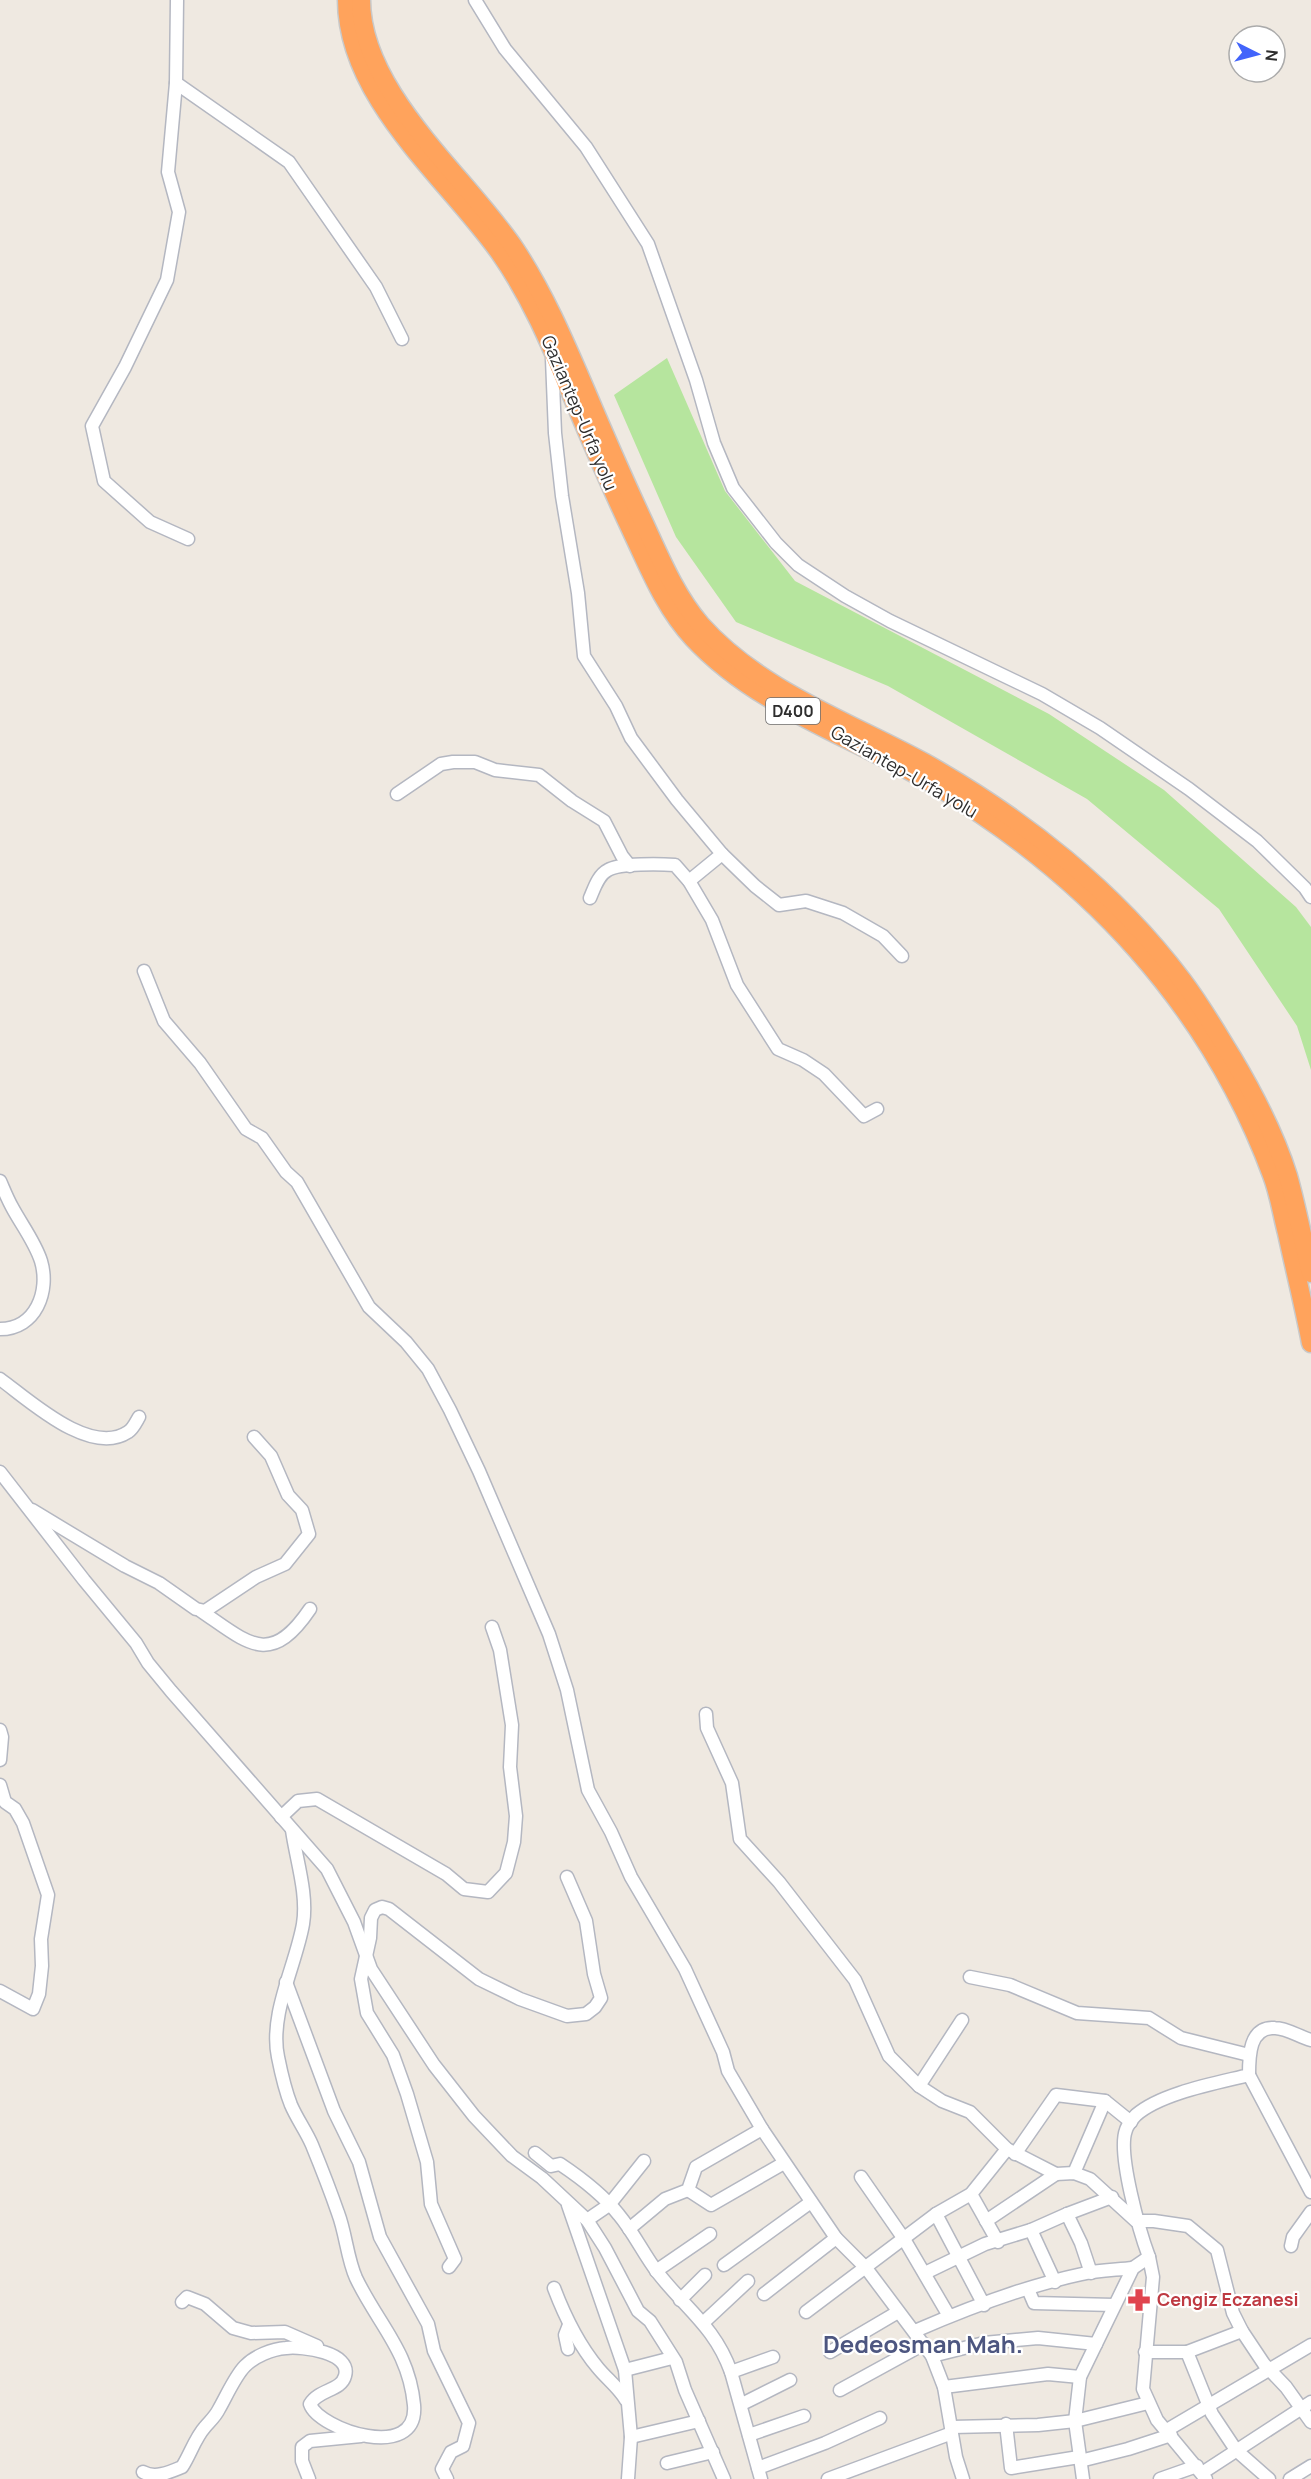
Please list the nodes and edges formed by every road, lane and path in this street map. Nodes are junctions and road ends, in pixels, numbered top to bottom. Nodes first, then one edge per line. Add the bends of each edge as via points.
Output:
1 (177, 0) edge
2 (347, 0) edge
3 (362, 0) edge
4 (475, 0) edge
5 (176, 82) junction
6 (402, 339) dead end
7 (552, 349) junction
8 (188, 539) dead end
9 (397, 794) dead end
10 (722, 854) junction
11 (630, 866) junction
12 (689, 881) junction
13 (1311, 897) edge
14 (590, 898) dead end
15 (902, 956) dead end
16 (144, 971) dead end
17 (877, 1109) dead end
18 (0, 1181) edge
19 (1311, 1273) edge
20 (0, 1329) edge
21 (1311, 1343) edge
22 (0, 1379) edge
23 (139, 1417) dead end
24 (254, 1437) dead end
25 (0, 1472) edge
26 (26, 1506) junction
27 (310, 1609) dead end
28 (201, 1611) junction
29 (492, 1627) dead end
30 (706, 1714) dead end
31 (0, 1730) edge
32 (0, 1760) edge
33 (0, 1785) edge
34 (281, 1817) junction
35 (291, 1829) junction
36 (567, 1877) dead end
37 (366, 1956) junction
38 (970, 1977) dead end
39 (286, 1981) junction
40 (0, 1991) edge
41 (962, 2020) dead end
42 (1311, 2040) edge
43 (1221, 2048) dead end
44 (1249, 2055) junction
45 (1249, 2075) junction
46 (919, 2086) junction
47 (1105, 2100) junction
48 (1131, 2122) junction
49 (762, 2129) junction
50 (535, 2152) dead end
51 (1011, 2152) junction
52 (644, 2161) dead end
53 (784, 2163) junction
54 (1074, 2173) junction
55 (1056, 2174) junction
56 (861, 2177) dead end
57 (688, 2190) junction
58 (1311, 2192) edge
59 (972, 2194) junction
60 (1112, 2197) junction
61 (811, 2202) junction
62 (568, 2204) junction
63 (609, 2205) junction
64 (1311, 2212) edge
65 (936, 2214) junction
66 (1067, 2214) junction
67 (587, 2220) junction
68 (986, 2221) junction
69 (1136, 2221) junction
70 (629, 2229) junction
71 (1030, 2230) junction
72 (710, 2234) dead end
73 (836, 2238) junction
74 (904, 2239) junction
75 (999, 2242) junction
76 (1291, 2246) dead end
77 (958, 2257) junction
78 (1149, 2257) junction
79 (724, 2265) dead end
80 (450, 2267) dead end
81 (866, 2268) junction
82 (1133, 2268) junction
83 (656, 2271) junction
84 (925, 2272) junction
85 (1091, 2273) junction
86 (705, 2275) dead end
87 (748, 2281) dead end
88 (1055, 2282) junction
89 (554, 2288) dead end
90 (1028, 2289) junction
91 (764, 2294) dead end
92 (680, 2300) junction
93 (182, 2301) dead end
94 (984, 2305) junction
95 (1114, 2305) junction
96 (806, 2312) dead end
97 (898, 2312) junction
98 (950, 2316) junction
99 (703, 2323) junction
100 (569, 2325) junction
101 (915, 2331) junction
102 (1242, 2331) junction
103 (924, 2344) junction
104 (1096, 2344) junction
105 (1311, 2345) edge
106 (568, 2349) dead end
107 (328, 2352) junction
108 (830, 2352) dead end
109 (1145, 2352) junction
110 (1186, 2352) junction
111 (773, 2356) dead end
112 (932, 2356) junction
113 (672, 2358) junction
114 (1270, 2368) junction
115 (625, 2370) junction
116 (731, 2372) junction
117 (1080, 2377) junction
118 (790, 2380) dead end
119 (944, 2386) junction
120 (840, 2390) dead end
121 (628, 2403) junction
122 (1148, 2403) junction
123 (742, 2404) junction
124 (1305, 2405) edge
125 (1208, 2406) junction
126 (804, 2416) dead end
127 (880, 2418) dead end
128 (699, 2421) junction
129 (1075, 2421) junction
130 (1311, 2422) edge
131 (1006, 2424) junction
132 (952, 2430) junction
133 (1169, 2433) junction
134 (749, 2435) junction
135 (363, 2436) junction
136 (631, 2437) junction
137 (1236, 2450) junction
138 (713, 2452) junction
139 (1080, 2459) junction
140 (667, 2463) dead end
141 (1311, 2466) edge
142 (143, 2472) dead end
143 (760, 2473) edge
144 (1011, 2473) edge
145 (1202, 2473) edge
146 (309, 2479) edge
147 (447, 2479) edge
148 (628, 2479) edge
149 (724, 2479) edge
150 (828, 2479) edge
151 (963, 2479) edge
152 (1083, 2479) edge
153 (1160, 2479) edge
154 (1269, 2479) edge
155 (1290, 2479) edge

1 - 5 street
2 - 7 highway, Gaziantep-Urfa yolu / D400 via 356,53 385,108 498,250 520,284
3 - 19 highway, Gaziantep-Urfa yolu / D400 via 369,48 397,100 510,241 533,276 670,580 688,608 728,651 764,677 943,773 1015,821 1086,877 1148,939 1208,1017 1254,1094 1287,1174
4 - 13 street via 505,49 586,147 648,244 714,443 733,488 776,543 798,565 845,596 1042,694 1100,728 1257,841
5 - 6 street via 289,162 376,287
5 - 8 street via 168,172 179,212 167,280 92,426 104,481 150,522
7 - 10 street via 555,433 584,656 631,738
7 - 21 highway, Gaziantep-Urfa yolu / D400 via 658,587 693,638 756,689 936,786 1034,852 1106,916 1171,989 1241,1101 1274,1179
9 - 11 street via 441,764 453,762 475,762 495,770 539,775 604,821
10 - 12 street
10 - 15 street via 778,905 806,901 843,913 883,936
11 - 12 street via 675,865
11 - 14 street via 607,870
12 - 17 street via 712,920 737,985 778,1049 824,1074 864,1116
16 - 49 street via 164,1022 200,1063 246,1129 262,1138 297,1182 369,1307 428,1369 450,1410 549,1634 567,1690 588,1790 631,1877 685,1969 728,2071
18 - 20 street via 40,1258 43,1280 32,1316 16,1327
22 - 23 street via 79,1433 119,1437 130,1431
24 - 28 street via 271,1456 288,1495 302,1510 309,1534 285,1564 256,1577 211,1609
25 - 26 street
26 - 28 street
26 - 34 street via 148,1663
27 - 28 street via 286,1637 274,1645 261,1646 237,1636
29 - 34 street via 500,1650 512,1725 510,1767 516,1816 506,1873 488,1892 464,1889 446,1874 317,1799 298,1801
30 - 46 street via 707,1728 732,1783 740,1839 779,1882 855,1980 889,2056
31 - 32 street
33 - 40 street via 5,1802 15,1809 23,1823 48,1895 39,1994 33,2009
34 - 35 street
35 - 37 street via 327,1869
35 - 39 street via 304,1909
36 - 37 street via 586,1921 601,1998 586,2014 557,2013 479,1978 382,1907 371,1918
37 - 62 street via 400,2017 474,2116 512,2156
37 - 80 street via 361,1979 367,2013 393,2055 407,2094 427,2162 431,2204 455,2259
38 - 44 street via 1011,1985 1077,2013 1149,2018 1181,2038
39 - 135 street via 277,2054 291,2103 339,2214 356,2278 404,2360 414,2404 412,2422 403,2432 382,2438
39 - 147 street via 334,2111 359,2162 380,2237 428,2324 434,2350 469,2423 464,2446 451,2452 442,2469
41 - 46 street
42 - 44 street via 1275,2028 1261,2032 1250,2044
43 - 44 street
44 - 45 street
45 - 48 street via 1179,2093 1136,2115
45 - 58 street
46 - 51 street via 970,2112
47 - 48 street
47 - 51 street via 1056,2095
47 - 54 street
48 - 69 street via 1125,2131 1124,2150
49 - 53 street
49 - 57 street via 696,2168
50 - 63 street via 552,2166 560,2164 572,2172
51 - 55 street
51 - 59 street
52 - 63 street
53 - 57 street via 711,2205
53 - 61 street
54 - 55 street
54 - 60 street
55 - 68 street
56 - 74 street
57 - 70 street via 665,2199
59 - 65 street
59 - 68 street
60 - 66 street
60 - 69 street
61 - 73 street
61 - 79 street
62 - 67 street
62 - 115 street
63 - 67 street
63 - 70 street
64 - 76 street
65 - 74 street
65 - 77 street
66 - 71 street
66 - 85 street
67 - 113 street via 638,2311 650,2321
68 - 75 street
69 - 78 street
69 - 102 street via 1188,2226 1217,2250 1233,2313
70 - 83 street
71 - 75 street
71 - 88 street
72 - 83 street
73 - 81 street
73 - 91 street
74 - 81 street
74 - 84 street
75 - 77 street
77 - 84 street
77 - 94 street
78 - 82 street
78 - 109 street via 1153,2277
81 - 96 street
81 - 97 street
82 - 85 street
82 - 95 street
83 - 92 street
84 - 98 street
85 - 88 street
86 - 92 street
87 - 99 street
88 - 90 street
89 - 100 street
90 - 94 street
90 - 95 street via 1034,2303
92 - 99 street
93 - 107 street via 197,2300 233,2328 251,2333 285,2332
94 - 98 street
95 - 104 street
97 - 101 street
97 - 108 street
98 - 101 street
99 - 116 street via 725,2355
100 - 106 street via 565,2335
100 - 121 street
101 - 103 street
102 - 110 street
102 - 114 street
103 - 112 street
103 - 120 street
104 - 112 street via 1038,2338 984,2343
104 - 117 street
105 - 114 street
107 - 135 street via 343,2364 345,2377 339,2385 314,2398 312,2409 319,2417
107 - 142 street via 287,2348 254,2359 242,2370 182,2467 158,2475
109 - 110 street
109 - 122 street via 1143,2389
110 - 125 street
111 - 116 street
112 - 119 street
113 - 115 street
113 - 128 street
114 - 124 street
114 - 125 street
115 - 121 street
116 - 123 street
117 - 119 street via 1048,2374
117 - 129 street
118 - 123 street
119 - 132 street
121 - 136 street
122 - 129 street
122 - 133 street
123 - 134 street
124 - 130 street
124 - 137 street
125 - 133 street
125 - 137 street
126 - 134 street
127 - 143 street
128 - 136 street
128 - 138 street
129 - 131 street
129 - 139 street
131 - 132 street
131 - 144 street
132 - 150 street
132 - 151 street
133 - 139 street via 1128,2450
133 - 145 street
134 - 143 street
135 - 146 street via 310,2441 302,2447
136 - 148 street
137 - 145 street
137 - 154 street
138 - 140 street
138 - 149 street
139 - 144 street
139 - 152 street
141 - 155 street
145 - 153 street

